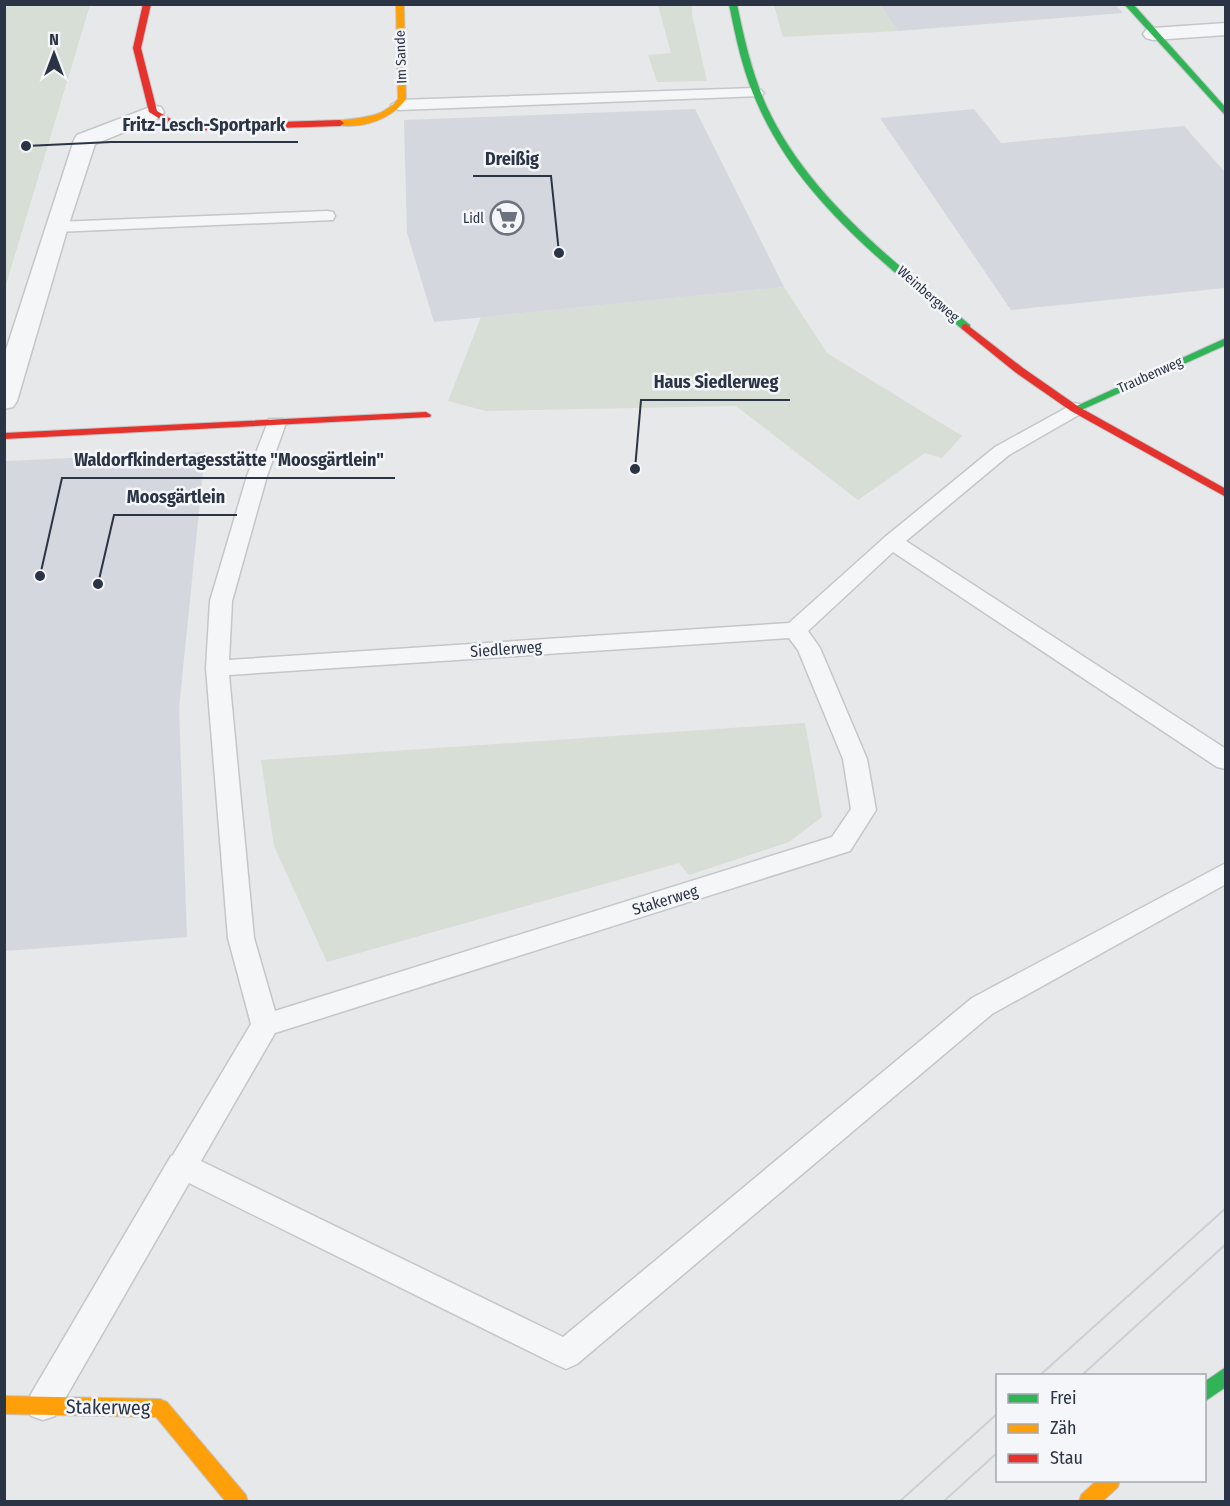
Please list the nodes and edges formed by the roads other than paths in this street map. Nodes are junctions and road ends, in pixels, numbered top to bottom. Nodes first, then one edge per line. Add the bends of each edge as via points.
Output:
1 (147, 4) edge
2 (400, 4) edge
3 (733, 4) edge
4 (1128, 4) edge
5 (1226, 29) edge
6 (1154, 34) junction
7 (756, 93) junction
8 (399, 105) junction
9 (153, 112) junction
10 (1226, 114) edge
11 (327, 216) dead end
12 (56, 227) junction
13 (1226, 341) edge
14 (4, 401) edge
15 (1075, 409) junction
16 (426, 415) dead end
17 (276, 423) junction
18 (4, 436) edge
19 (1226, 494) edge
20 (892, 542) junction
21 (795, 630) junction
22 (217, 668) junction
23 (1226, 761) edge
24 (1226, 872) edge
25 (265, 1025) junction
26 (181, 1165) junction
27 (1226, 1375) edge
28 (1206, 1392) edge
29 (4, 1405) edge
30 (43, 1405) junction
31 (1109, 1482) edge
32 (239, 1502) edge
33 (1088, 1502) edge

1 - 9 street via 137,48
2 - 8 street, Im Sande
3 - 7 street, Weinbergweg via 740,45
4 - 6 street
5 - 6 street
6 - 10 street
7 - 8 lane
7 - 15 street, Weinbergweg via 803,174 853,230 988,346
8 - 9 street, Im Sande via 396,110 366,122 179,128
9 - 12 street via 85,140
11 - 12 lane
12 - 14 street
13 - 15 street, Traubenweg
15 - 19 street, Weinbergweg
15 - 20 lane via 1002,451
16 - 17 street
17 - 18 street
17 - 22 lane via 220,601
20 - 21 lane
20 - 23 lane
21 - 22 lane, Siedlerweg
21 - 25 lane, Stakerweg via 809,648 855,759 864,810 841,844
22 - 25 lane via 241,938
24 - 26 lane via 982,1006 566,1354
25 - 26 lane
26 - 30 lane
27 - 28 street
29 - 30 street, Stakerweg
30 - 32 street, Stakerweg via 160,1408
31 - 33 street

